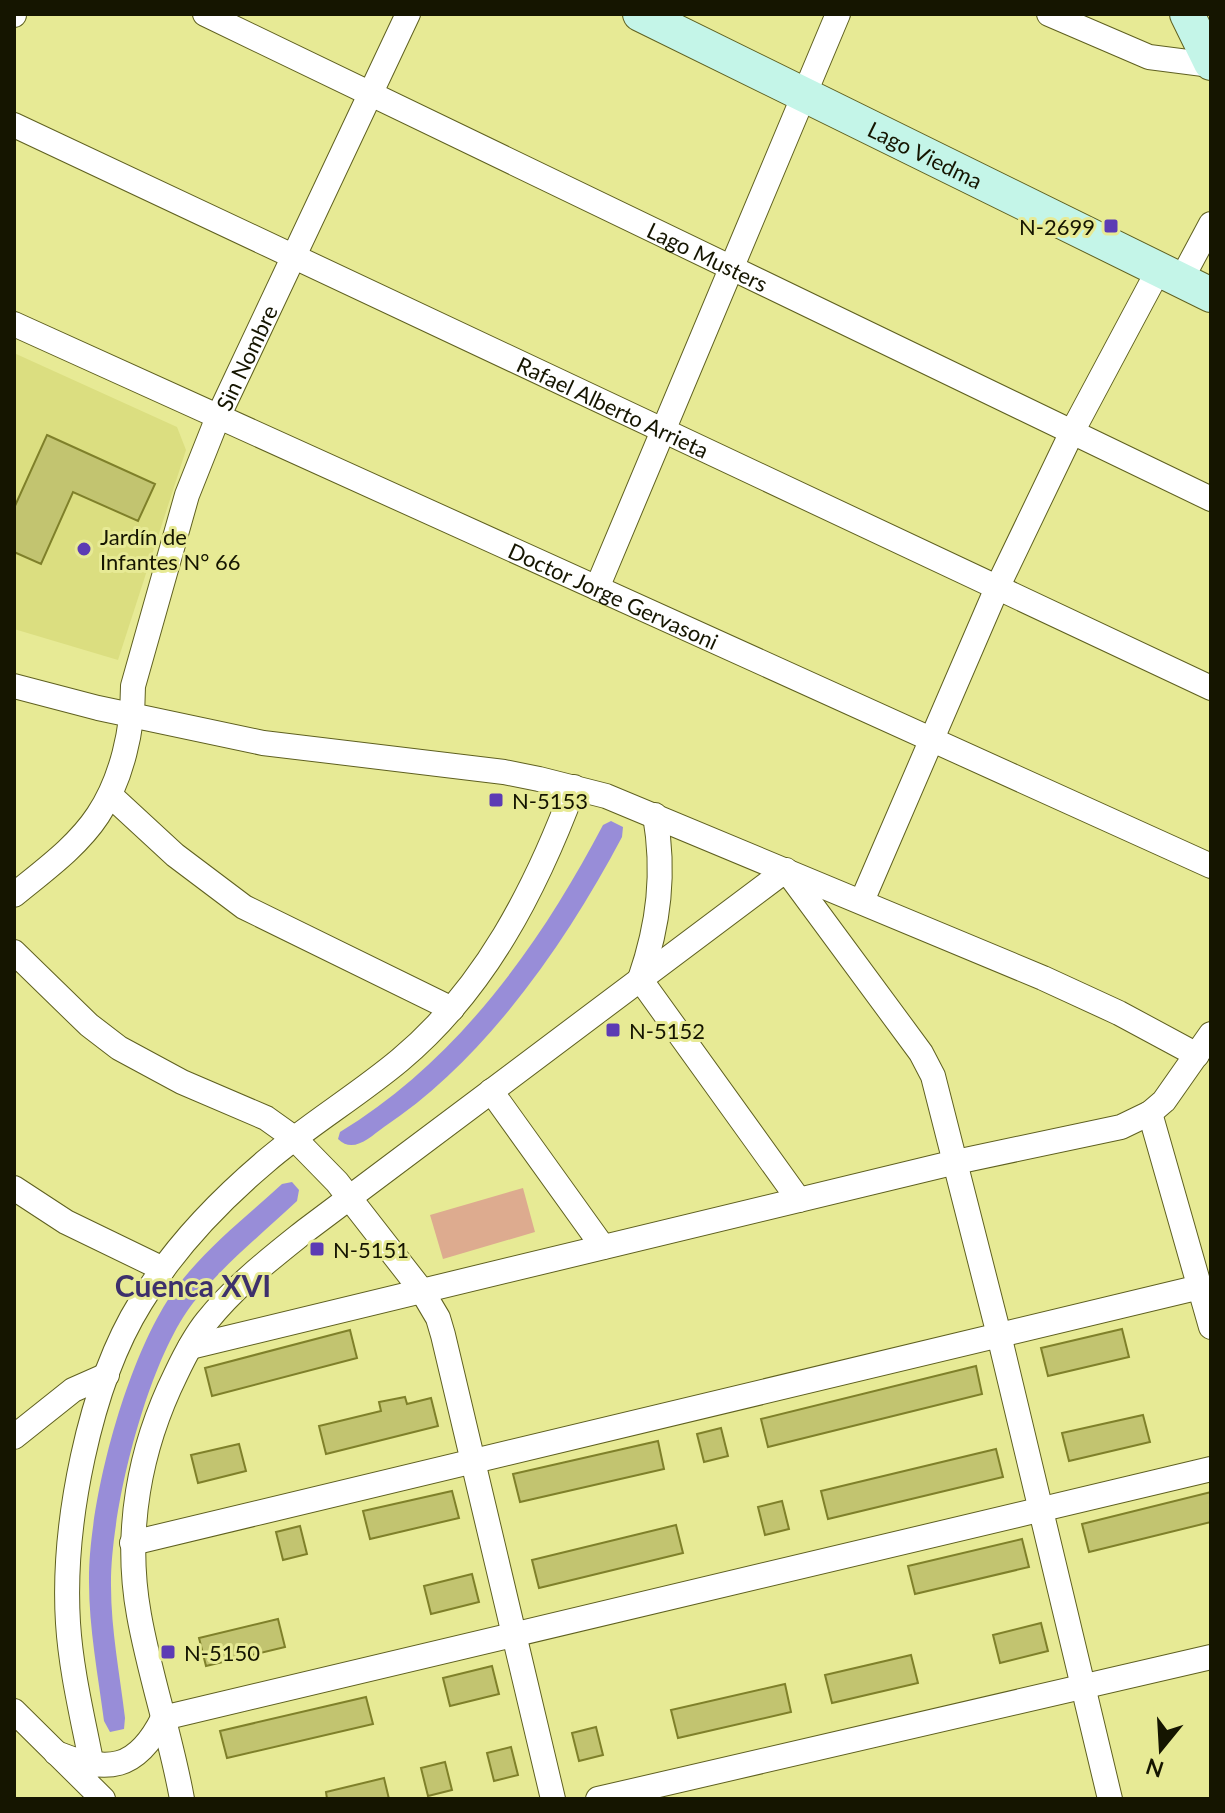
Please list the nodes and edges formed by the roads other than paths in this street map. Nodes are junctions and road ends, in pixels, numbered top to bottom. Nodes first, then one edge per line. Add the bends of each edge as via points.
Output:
1 (205, 14) edge
2 (408, 14) edge
3 (640, 14) edge
4 (838, 14) edge
5 (1049, 14) edge
6 (1187, 14) edge
7 (1211, 64) edge
8 (370, 93) junction
9 (804, 94) junction
10 (14, 125) edge
11 (1211, 224) edge
12 (294, 256) junction
13 (731, 267) junction
14 (1184, 281) edge
15 (14, 324) edge
16 (218, 417) junction
17 (663, 430) junction
18 (1072, 432) junction
19 (1211, 499) edge
20 (597, 588) junction
21 (997, 588) junction
22 (14, 686) edge
23 (1211, 688) edge
24 (133, 716) junction
25 (931, 740) junction
26 (574, 787) junction
27 (110, 795) junction
28 (655, 815) junction
29 (1211, 866) edge
30 (786, 870) junction
31 (14, 895) edge
32 (862, 901) junction
33 (14, 952) edge
34 (640, 979) junction
35 (452, 1009) junction
36 (1211, 1034) edge
37 (1197, 1055) junction
38 (491, 1091) junction
39 (1150, 1113) junction
40 (294, 1138) junction
41 (956, 1162) junction
42 (14, 1188) edge
43 (349, 1197) junction
44 (799, 1200) junction
45 (603, 1247) junction
46 (163, 1269) junction
47 (1200, 1287) junction
48 (422, 1291) junction
49 (1211, 1327) edge
50 (999, 1335) junction
51 (190, 1347) junction
52 (107, 1375) junction
53 (14, 1437) edge
54 (473, 1461) junction
55 (1211, 1469) edge
56 (1042, 1510) junction
57 (132, 1543) junction
58 (514, 1635) junction
59 (1211, 1657) edge
60 (1085, 1686) junction
61 (14, 1711) edge
62 (163, 1718) junction
63 (56, 1753) junction
64 (92, 1766) junction
65 (103, 1799) edge
66 (182, 1799) edge
67 (553, 1799) edge
68 (598, 1799) edge
69 (1110, 1799) edge

1 - 8 street, Lago Musters
2 - 8 street, Sin Nombre
3 - 9 main road, Lago Viedma
4 - 9 street
5 - 7 street via 1149,57
6 - 7 main road
8 - 12 street, Sin Nombre
8 - 13 street, Lago Musters
9 - 13 street
9 - 14 main road, Lago Viedma
10 - 12 street, Rafael Alberto Arrieta
11 - 14 street
12 - 16 street, Sin Nombre
12 - 17 street, Rafael Alberto Arrieta
13 - 17 street
13 - 18 street, Lago Musters
14 - 18 street
15 - 16 street, Doctor Jorge Gervasoni
16 - 20 street, Doctor Jorge Gervasoni
16 - 24 street, Sin Nombre via 183,510 133,686
17 - 20 street
17 - 21 street, Rafael Alberto Arrieta
18 - 19 street, Lago Musters
18 - 21 street
20 - 25 street, Doctor Jorge Gervasoni
21 - 23 street, Rafael Alberto Arrieta
21 - 25 street
22 - 24 street
24 - 26 street via 263,743 504,772
24 - 27 street, Sin Nombre
25 - 29 street, Doctor Jorge Gervasoni
25 - 32 street
26 - 28 street
26 - 35 street via 524,902
27 - 31 street, Sin Nombre via 82,835
27 - 35 street via 175,855 244,907
28 - 30 street
28 - 34 street via 661,895
30 - 32 street
30 - 34 street
30 - 41 street via 921,1053 941,1100
32 - 37 street via 1083,995
33 - 40 street via 119,1048 266,1118
34 - 38 street
34 - 44 street
35 - 40 street via 399,1061
36 - 37 street
37 - 39 street
38 - 43 street
38 - 45 street
39 - 41 street via 1121,1127
39 - 47 street
40 - 43 street
40 - 46 street via 213,1210
41 - 44 street
41 - 50 street
42 - 46 street via 66,1222
43 - 48 street
43 - 51 street via 233,1291
44 - 45 street
45 - 48 street
46 - 52 street via 121,1338
47 - 49 street
47 - 50 street
48 - 51 street
48 - 54 street via 443,1335
50 - 54 street
50 - 56 street
51 - 57 street via 169,1388 141,1470
52 - 53 street via 73,1390
52 - 64 street via 75,1500 67,1586 68,1625
54 - 57 street
54 - 58 street
55 - 56 street
56 - 58 street
56 - 60 street
57 - 62 street via 139,1616
58 - 62 street
58 - 67 street
59 - 60 street
60 - 68 street
60 - 69 street
61 - 63 street
62 - 64 street via 136,1755 108,1767
62 - 66 street
63 - 64 street
63 - 65 street

